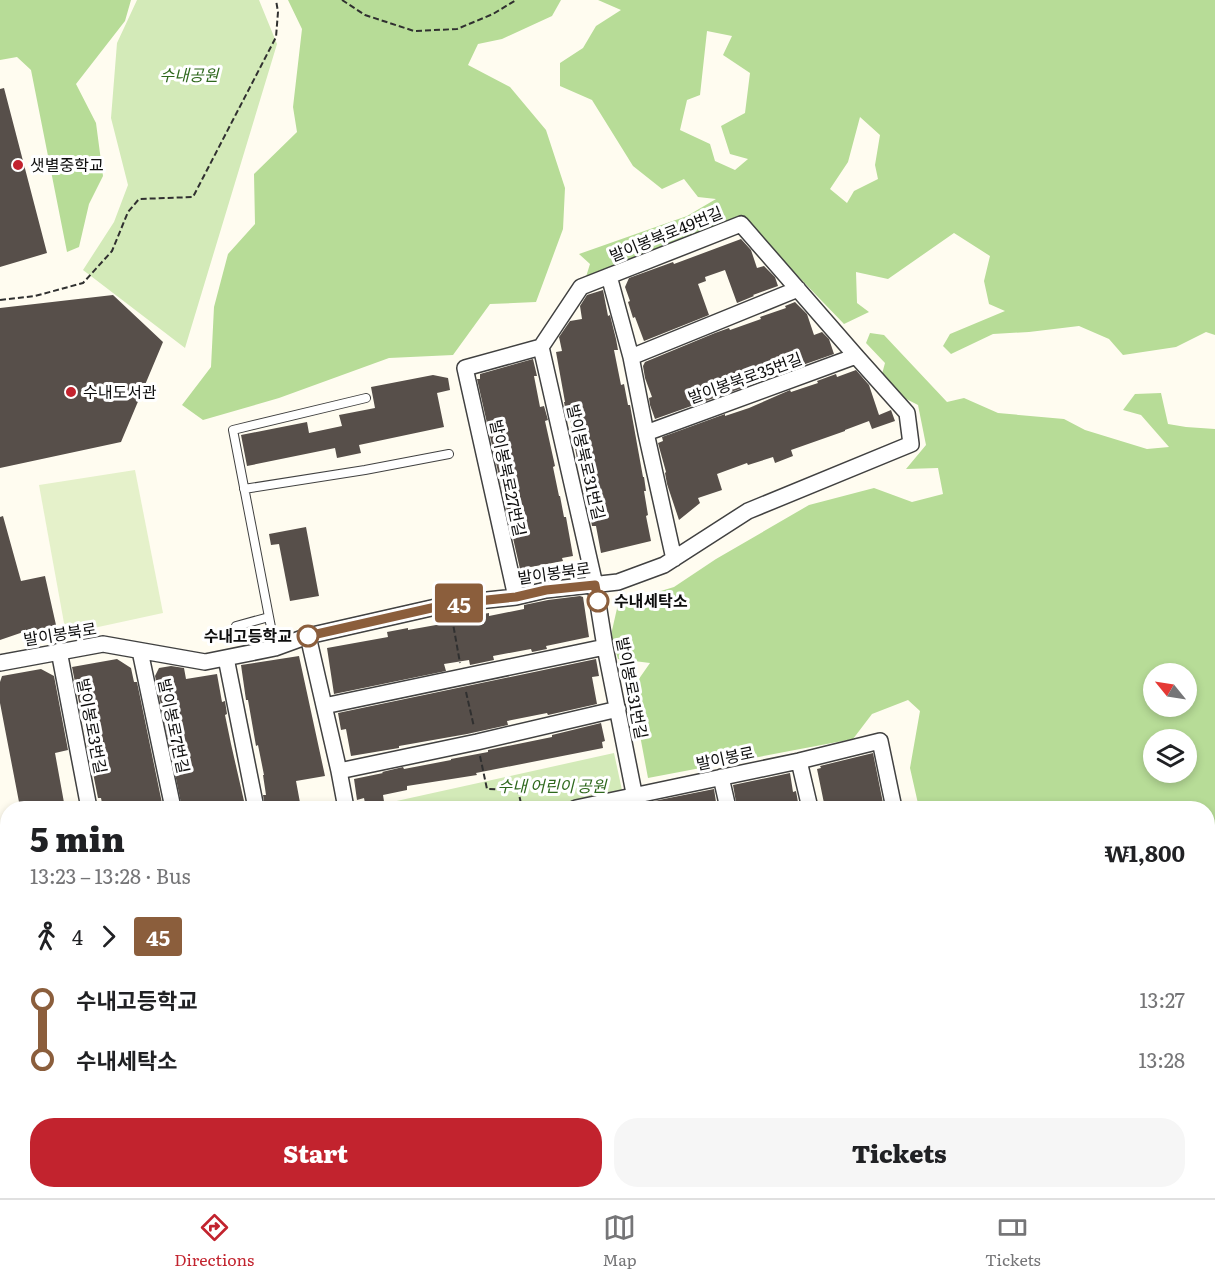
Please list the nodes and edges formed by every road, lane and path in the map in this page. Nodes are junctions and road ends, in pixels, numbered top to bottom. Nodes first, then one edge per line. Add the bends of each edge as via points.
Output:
1 (276, 0) edge
2 (342, 0) edge
3 (516, 0) edge
4 (609, 276) junction
5 (798, 289) junction
6 (0, 300) edge
7 (541, 347) junction
8 (856, 356) junction
9 (631, 357) junction
10 (366, 398) dead end
11 (646, 434) junction
12 (911, 444) joint
13 (449, 454) dead end
14 (244, 489) junction
15 (674, 559) junction
16 (595, 585) junction
17 (516, 597) junction
18 (269, 617) junction
19 (236, 626) dead end
20 (308, 636) junction
21 (605, 647) junction
22 (275, 648) junction
23 (59, 651) junction
24 (140, 651) junction
25 (226, 658) junction
26 (0, 663) edge
27 (324, 706) junction
28 (618, 709) junction
29 (477, 742) junction
30 (799, 761) junction
31 (339, 771) junction
32 (721, 777) junction
33 (88, 801) edge
34 (172, 801) edge
35 (255, 801) edge
36 (345, 801) edge
37 (520, 801) edge
38 (636, 801) edge
39 (643, 801) edge
40 (726, 801) edge
41 (808, 801) edge
42 (893, 801) edge

1 - 6 path via 276,37 193,197 139,199 128,212 112,251 83,283 36,296
2 - 3 path via 365,15 414,31 457,29
4 - 5 street, 발이봉북로49번길 via 741,224
4 - 7 street, 발이봉북로49번길 via 581,287
4 - 9 street
5 - 8 street, 발이봉북로49번길
5 - 9 street
7 - 16 street, 발이봉북로31번길
7 - 17 street, 발이봉북로27번길 via 465,368
8 - 11 street, 발이봉북로35번길
8 - 12 street, 발이봉북로49번길 via 907,413
9 - 11 street
10 - 14 lane via 233,430
11 - 15 street
12 - 15 street, 발이봉북로 via 748,511
13 - 14 lane
14 - 18 lane
15 - 16 street, 발이봉북로 via 618,582
16 - 17 street, 발이봉북로
16 - 21 street, 발이봉로31번길
17 - 20 street, 발이봉북로 via 449,604
18 - 19 lane
18 - 22 lane
20 - 22 street, 발이봉북로
20 - 27 street
21 - 27 street
21 - 28 street, 발이봉로31번길
22 - 25 street, 발이봉북로
23 - 24 street, 발이봉북로 via 103,644
23 - 26 street, 발이봉북로
23 - 33 street, 발이봉로3번길
24 - 25 street, 발이봉북로 via 205,662
24 - 34 street, 발이봉로7번길
25 - 35 street
27 - 31 street
28 - 29 street
28 - 38 street, 발이봉로31번길
29 - 31 street
29 - 37 path via 487,789 518,790
30 - 32 street, 발이봉로
30 - 41 street
30 - 42 street, 발이봉로 via 880,741
31 - 36 street
32 - 39 street, 발이봉로
32 - 40 street

